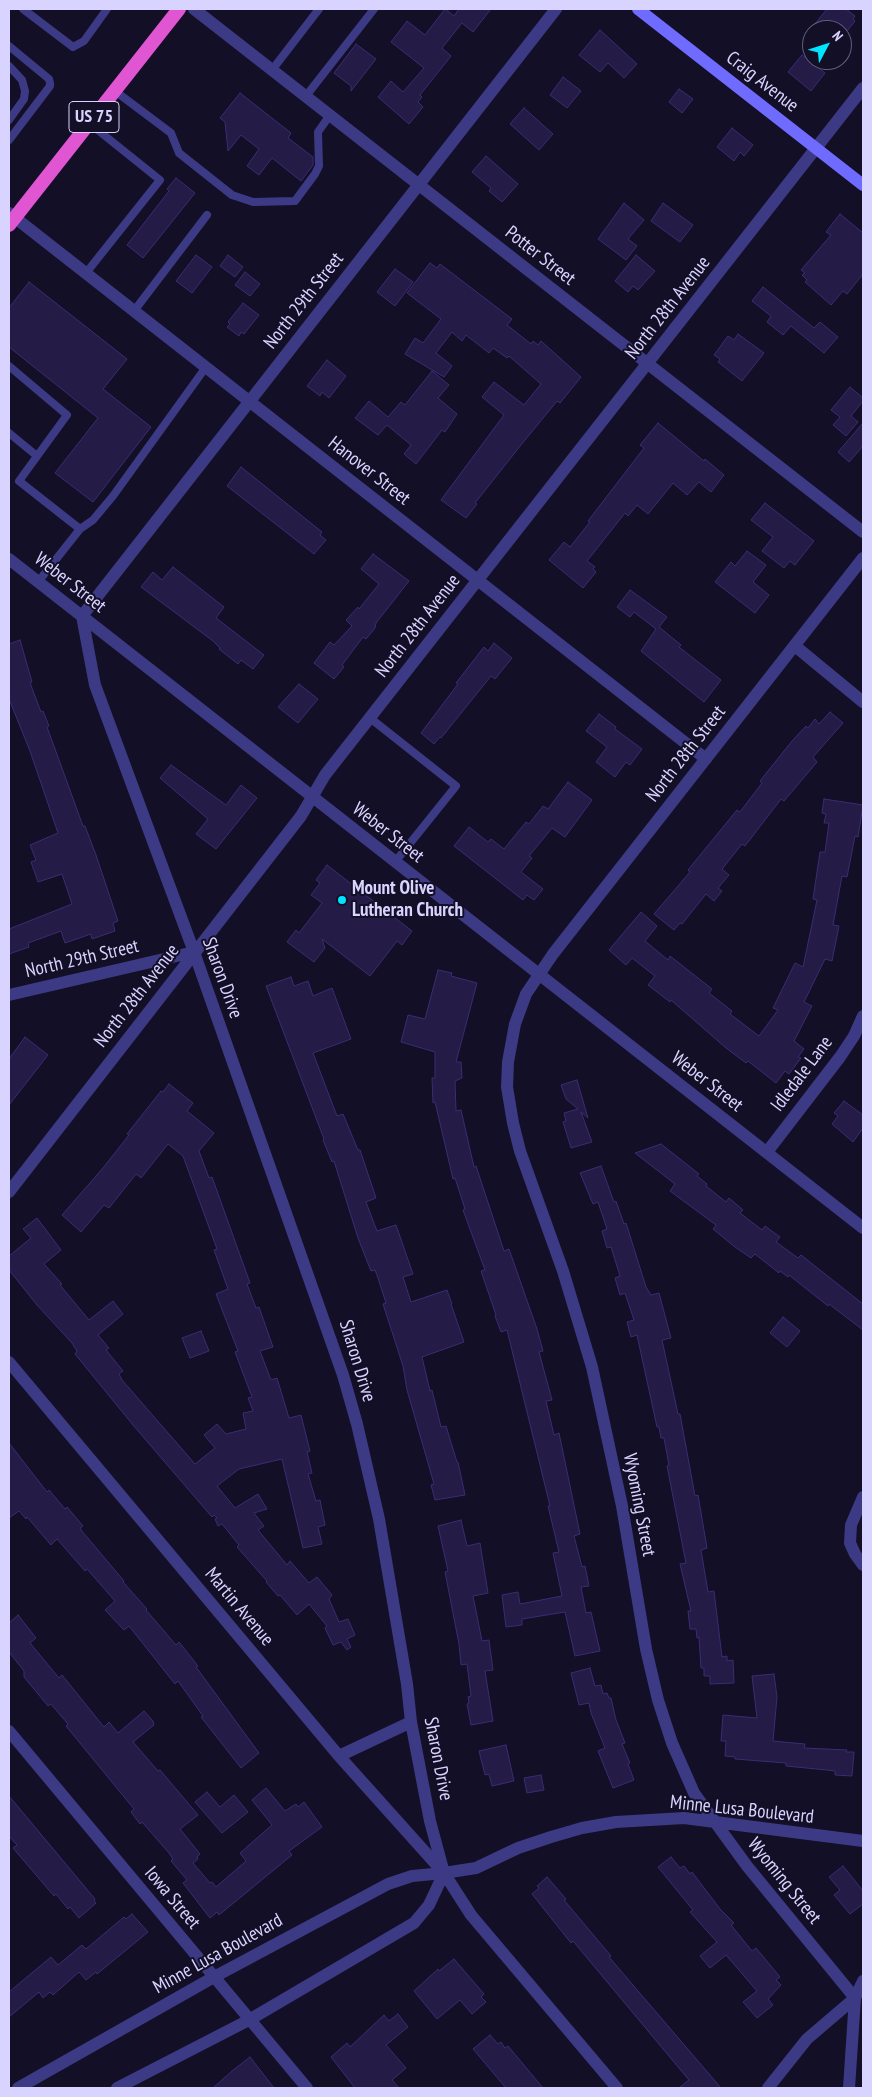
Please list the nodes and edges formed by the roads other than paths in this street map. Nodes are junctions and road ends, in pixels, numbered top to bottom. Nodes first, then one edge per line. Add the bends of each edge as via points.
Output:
1 (23, 9) edge
2 (107, 9) edge
3 (180, 9) edge
4 (194, 9) edge
5 (319, 9) edge
6 (374, 9) edge
7 (556, 9) edge
8 (638, 9) edge
9 (9, 46) edge
10 (9, 66) edge
11 (272, 70) junction
12 (863, 88) edge
13 (115, 90) junction
14 (306, 96) junction
15 (330, 115) junction
16 (9, 120) edge
17 (89, 123) junction
18 (9, 140) edge
19 (816, 148) junction
20 (418, 185) junction
21 (863, 185) edge
22 (207, 215) dead end
23 (11, 219) edge
24 (86, 273) junction
25 (134, 311) junction
26 (648, 365) junction
27 (9, 366) edge
28 (206, 367) junction
29 (250, 401) junction
30 (9, 433) edge
31 (37, 456) junction
32 (80, 529) junction
33 (863, 532) edge
34 (863, 558) edge
35 (9, 559) edge
36 (478, 580) junction
37 (38, 582) junction
38 (82, 616) junction
39 (795, 646) junction
40 (863, 702) edge
41 (370, 718) junction
42 (706, 759) junction
43 (312, 797) junction
44 (395, 862) junction
45 (194, 952) junction
46 (539, 975) junction
47 (9, 995) edge
48 (863, 1016) edge
49 (767, 1152) junction
50 (9, 1192) edge
51 (863, 1228) edge
52 (9, 1362) edge
53 (863, 1497) edge
54 (863, 1565) edge
55 (411, 1722) junction
56 (9, 1731) edge
57 (339, 1756) junction
58 (715, 1822) junction
59 (863, 1841) edge
60 (444, 1874) junction
61 (214, 1977) junction
62 (863, 1981) edge
63 (855, 1998) junction
64 (249, 2020) junction
65 (9, 2081) edge
66 (16, 2088) edge
67 (117, 2088) edge
68 (307, 2088) edge
69 (617, 2088) edge
70 (768, 2088) edge
71 (850, 2088) edge

1 - 2 lane via 73,47 84,41
3 - 13 highway, US 75
4 - 11 street, Potter Street
5 - 11 lane
6 - 14 lane
7 - 20 street, North 29th Street
8 - 19 main road, Craig Avenue
9 - 18 lane via 50,83
10 - 16 lane via 22,80 25,91 24,99
11 - 14 street, Potter Street
12 - 19 street, North 28th Avenue
13 - 15 lane via 171,133 179,153 232,195 253,202 295,201 319,166 318,132
13 - 17 highway, US 75
14 - 15 street, Potter Street
15 - 20 street, Potter Street
17 - 23 highway, US 75
17 - 24 lane via 160,180
19 - 21 main road, Craig Avenue
19 - 26 street, North 28th Avenue
20 - 26 street, Potter Street
20 - 29 street, North 29th Street
22 - 25 lane
23 - 24 street, Hanover Street
24 - 25 street, Hanover Street
25 - 28 street, Hanover Street
26 - 33 street, Potter Street
26 - 36 street, North 28th Avenue
27 - 31 lane via 67,415
28 - 29 street, Hanover Street
28 - 32 lane via 113,496 93,520
29 - 36 street, Hanover Street
29 - 38 street, North 29th Street
30 - 31 lane
31 - 32 lane via 19,481
32 - 37 lane
34 - 39 street, North 28th Street
35 - 37 street, Weber Street
36 - 41 street, North 28th Avenue
36 - 42 street, Hanover Street
37 - 38 street, Weber Street
38 - 43 street, Weber Street
38 - 45 street, Sharon Drive via 95,685
39 - 40 street
39 - 42 street, North 28th Street
41 - 43 street, North 28th Avenue via 325,775
41 - 44 lane via 456,786
42 - 46 street, North 28th Street
43 - 44 street, Weber Street
43 - 45 street, North 28th Avenue via 301,816
44 - 46 street, Weber Street
45 - 47 street, North 29th Street
45 - 50 street, North 28th Avenue
45 - 55 street, Sharon Drive via 326,1322 355,1416 379,1518
46 - 49 street, Weber Street
46 - 58 street, Wyoming Street via 526,994 510,1044 508,1086 513,1123 592,1367 658,1700 694,1793
48 - 49 street, Idledale Lane via 840,1057
49 - 51 street, Weber Street
52 - 57 street, Martin Avenue
53 - 54 street via 851,1525 850,1543
55 - 57 street
55 - 60 street, Sharon Drive
56 - 61 street, Iowa Street
57 - 60 street, Martin Avenue
58 - 59 street, Minne Lusa Boulevard
58 - 60 street, Minne Lusa Boulevard via 684,1818 616,1822 582,1828 518,1848 476,1868
58 - 63 street, Wyoming Street
60 - 61 street, Minne Lusa Boulevard via 412,1876 388,1884
60 - 64 street via 430,1905 414,1923
60 - 69 street, Sharon Drive via 472,1915
61 - 64 street, Iowa Street
61 - 66 street, Minne Lusa Boulevard
62 - 63 street
63 - 70 street via 807,2039
63 - 71 street
64 - 67 street
64 - 68 street, Iowa Street
65 - 66 street

